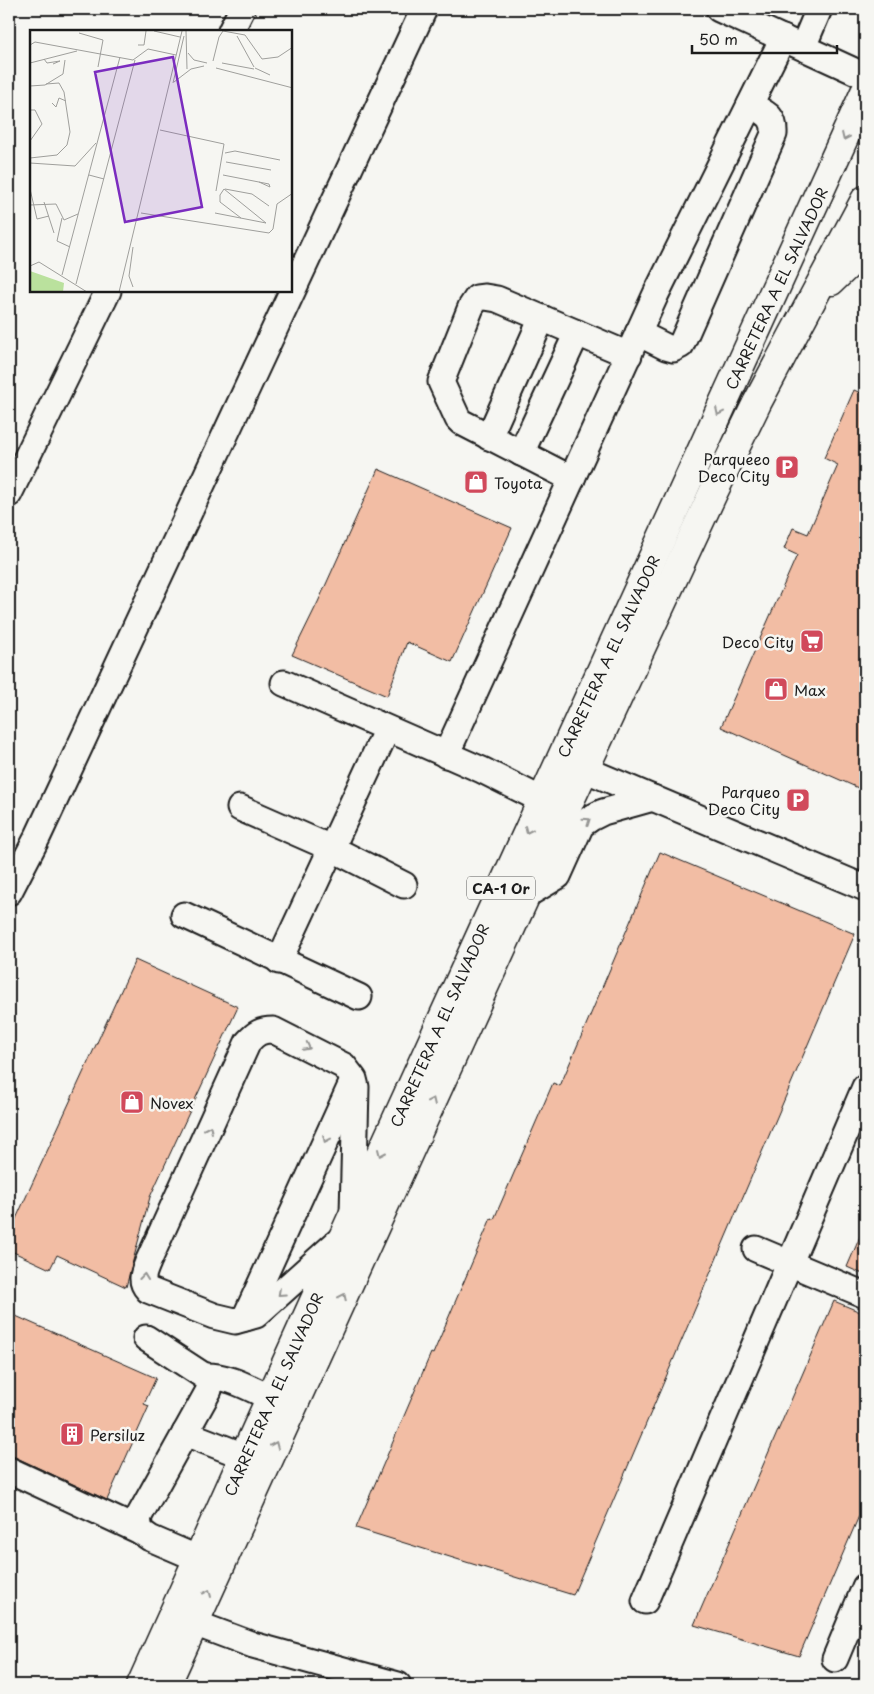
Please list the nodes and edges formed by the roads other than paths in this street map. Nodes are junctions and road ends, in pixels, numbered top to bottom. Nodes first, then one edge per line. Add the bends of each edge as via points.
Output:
1 (242, 9) edge
2 (424, 9) edge
3 (720, 9) edge
4 (819, 9) edge
5 (232, 30) edge
6 (793, 42) junction
7 (865, 76) edge
8 (865, 92) edge
9 (750, 105) junction
10 (865, 200) edge
11 (865, 251) edge
12 (108, 292) edge
13 (292, 292) edge
14 (292, 292) edge
15 (815, 296) junction
16 (542, 318) junction
17 (577, 333) junction
18 (634, 344) junction
19 (489, 437) junction
20 (520, 453) junction
21 (572, 479) junction
22 (9, 494) edge
23 (284, 683) dead end
24 (387, 729) junction
25 (446, 755) junction
26 (584, 769) junction
27 (653, 798) junction
28 (542, 800) junction
29 (240, 808) dead end
30 (331, 848) junction
31 (404, 885) dead end
32 (865, 888) edge
33 (9, 892) edge
34 (526, 895) junction
35 (184, 915) dead end
36 (279, 960) junction
37 (359, 998) dead end
38 (354, 1079) junction
39 (865, 1087) edge
40 (348, 1226) junction
41 (756, 1249) dead end
42 (790, 1262) junction
43 (865, 1295) edge
44 (245, 1318) junction
45 (146, 1338) dead end
46 (204, 1376) junction
47 (271, 1398) junction
48 (185, 1432) junction
49 (244, 1456) junction
50 (9, 1470) edge
51 (140, 1531) junction
52 (198, 1559) junction
53 (865, 1587) edge
54 (644, 1602) dead end
55 (194, 1623) junction
56 (835, 1659) dead end
57 (141, 1685) edge
58 (166, 1685) edge
59 (398, 1685) edge

1 - 5 street
2 - 14 street
3 - 6 street
4 - 6 street
6 - 7 street
6 - 9 street
8 -> 28 highway, CARRETERA A EL SALVADOR / CA-1 Or
9 - 18 street
9 - 18 street via 771,118 774,134 681,345 673,349
10 - 15 highway, CARRETERA A EL SALVADOR / CA-1 Or
11 - 15 highway
12 - 22 street
13 - 33 street
15 - 26 highway, CARRETERA A EL SALVADOR / CA-1 Or via 757,403
16 - 17 street
16 - 19 street
16 - 19 street via 485,297 477,298 471,307 441,382 461,422
17 - 18 street
17 - 20 street
18 - 21 street
19 - 20 street
20 - 21 street
21 - 25 street
23 - 24 street
24 - 25 street
24 - 30 street
25 - 28 street
26 - 27 street
26 - 34 highway, CARRETERA A EL SALVADOR / CA-1 Or
27 - 32 street
34 -> 27 street via 558,876 581,825 603,812
28 -> 40 highway, CARRETERA A EL SALVADOR / CA-1 Or
29 - 30 street
30 - 31 street
30 - 36 street
55 -> 34 highway, CARRETERA A EL SALVADOR / CA-1 Or
35 - 36 street
36 - 37 street
38 - 40 street
38 -> 44 street
44 -> 38 street via 235,1320 214,1316 148,1290 143,1286 142,1277 248,1042 263,1030 273,1030 344,1066
39 - 42 street
40 -> 44 street via 256,1316
40 - 47 highway, CARRETERA A EL SALVADOR / CA-1 Or
41 - 42 street
42 - 43 street
42 - 54 street
45 - 46 street
46 - 47 street via 228,1378
46 - 48 street via 209,1381 209,1390
47 - 49 highway, CARRETERA A EL SALVADOR / CA-1 Or
48 - 49 street
48 - 51 street via 138,1518
49 - 52 highway, CARRETERA A EL SALVADOR / CA-1 Or
50 - 51 street
51 - 52 street
52 - 57 highway, CARRETERA A EL SALVADOR / CA-1 Or
53 - 56 street
55 - 58 highway, CARRETERA A EL SALVADOR / CA-1 Or
55 - 59 street via 253,1645

